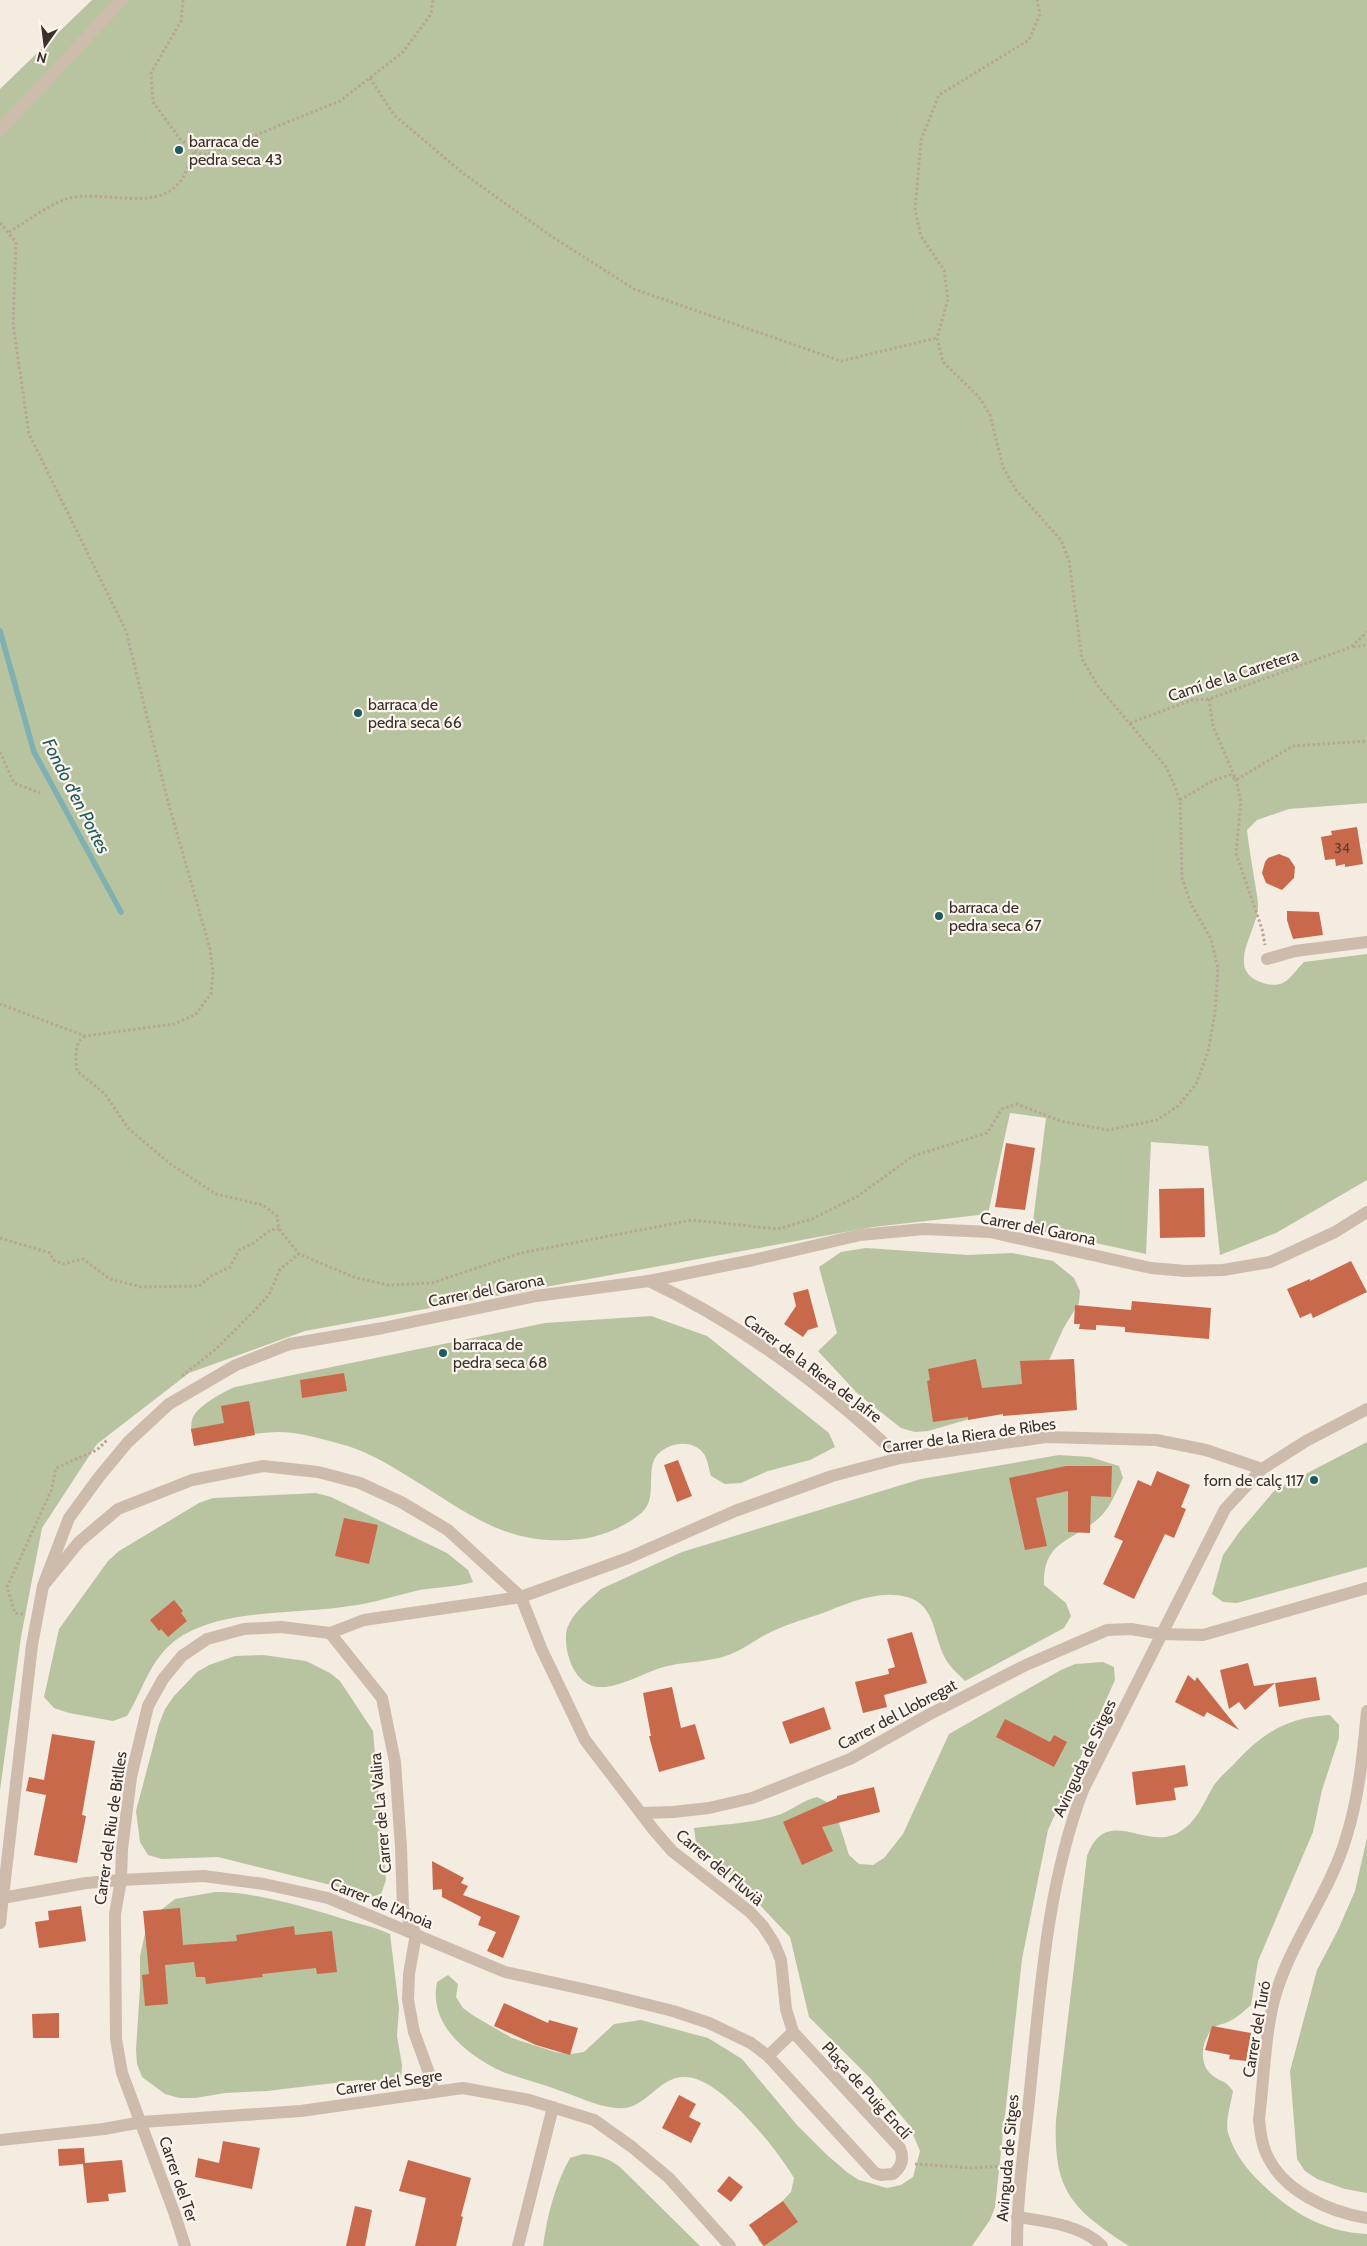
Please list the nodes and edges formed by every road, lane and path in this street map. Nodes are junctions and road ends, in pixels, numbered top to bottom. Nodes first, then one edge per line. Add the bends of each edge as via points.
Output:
1 (122, 0) edge
2 (184, 0) edge
3 (433, 0) edge
4 (1037, 0) edge
5 (370, 78) junction
6 (0, 130) edge
7 (194, 151) junction
8 (0, 224) edge
9 (9, 232) junction
10 (937, 338) junction
11 (1367, 632) edge
12 (1367, 645) edge
13 (1351, 647) junction
14 (1209, 699) junction
15 (1130, 723) junction
16 (1367, 741) edge
17 (0, 752) edge
18 (1236, 780) junction
19 (40, 793) dead end
20 (1180, 800) junction
21 (1367, 942) edge
22 (1267, 959) joint
23 (0, 1004) edge
24 (85, 1036) junction
25 (1367, 1212) edge
26 (279, 1229) junction
27 (0, 1238) edge
28 (649, 1281) junction
29 (1367, 1409) edge
30 (900, 1458) junction
31 (1262, 1468) junction
32 (43, 1586) junction
33 (1367, 1588) edge
34 (521, 1597) junction
35 (330, 1633) junction
36 (1160, 1634) junction
37 (1367, 1711) edge
38 (641, 1813) junction
39 (121, 1880) junction
40 (2, 1898) junction
41 (0, 1923) edge
42 (416, 1934) junction
43 (793, 2032) junction
44 (768, 2056) junction
45 (433, 2091) junction
46 (553, 2107) junction
47 (142, 2122) junction
48 (0, 2140) edge
49 (902, 2159) junction
50 (1005, 2166) dead end
51 (1017, 2217) junction
52 (1367, 2218) edge
53 (184, 2246) edge
54 (518, 2246) edge
55 (730, 2246) edge
56 (1017, 2246) edge
57 (1102, 2246) edge

1 - 6 street
2 - 7 path via 181,21 151,73 153,102 180,139
3 - 5 path via 431,14 403,52
4 - 10 path via 1040,14 1029,40 939,96 921,140 915,210 920,236 944,270 948,299
5 - 7 path via 340,101 206,155
5 - 10 path via 394,115 464,174 551,236 634,289 841,361
7 - 9 path via 182,179 170,191 145,200 90,195 64,199
8 - 9 path
9 - 24 path via 16,242 12,324 29,434 126,631 167,798 210,949 213,972 211,994 195,1015 174,1024
10 - 15 path via 943,362 979,397 990,415 1003,467 1016,490 1061,540 1069,561 1082,659 1098,686
11 - 13 path, Camí de la Carretera
12 - 13 path
13 - 14 path, Camí de la Carretera
14 - 15 path, Camí de la Carretera via 1192,700
14 - 18 path via 1213,726
15 - 20 path via 1167,768
16 - 18 path via 1293,746
17 - 19 path via 14,783
18 - 20 path via 1230,775 1214,780
18 - 22 path via 1241,802 1236,852 1262,928
20 - 26 path via 1182,878 1191,904 1211,939 1218,968 1215,1013 1208,1052 1196,1084 1178,1106 1157,1120 1108,1130 1060,1122 1017,1104 1002,1109 987,1133 913,1156 858,1196 812,1219 778,1230 692,1220 521,1253 432,1283 387,1285 354,1277 299,1254
21 - 22 street via 1295,951
23 - 24 path
24 - 26 path via 76,1051 77,1071 105,1094 128,1128 169,1163 216,1194 263,1205 277,1216
25 - 28 street, Carrer del Garona via 1335,1232 1270,1262 1223,1270 1151,1268 990,1232 924,1229 860,1235
26 - 27 path via 270,1230 239,1250 230,1267 210,1276 199,1286 141,1287 110,1279 83,1259 63,1264 53,1260 50,1253
28 - 30 street, Carrer de la Riera de Jafre via 682,1296 780,1360 847,1411
28 - 32 street, Carrer del Garona via 536,1296 290,1344 236,1365 169,1404 128,1442 69,1518
29 - 31 street, Avinguda de Sitges
30 - 31 street, Carrer de la Riera de Ribes via 1046,1437 1156,1440 1206,1450
30 - 34 street, Carrer de la Riera de Ribes via 832,1476 735,1511 628,1558
31 - 36 street, Avinguda de Sitges via 1225,1509
32 - 34 street via 79,1542 118,1509 192,1480 263,1466 318,1472 360,1483 402,1502 448,1530
32 - 40 street, Carrer del Garona via 32,1645
33 - 36 street, Carrer del Llobregat via 1203,1635
34 - 35 street, Carrer del Riu de Bitlles via 364,1620
34 - 38 street, Carrer del Fluvià via 541,1648 585,1740
35 - 39 street, Carrer del Riu de Bitlles via 281,1627 244,1629 207,1639 182,1656 163,1679 148,1706 131,1776
35 - 42 street, Carrer de La Valira via 382,1698 395,1762 403,1909
36 - 38 street, Carrer del Llobregat via 1131,1629 1107,1630 1026,1665 850,1758 761,1794 709,1808
36 - 51 street, Avinguda de Sitges via 1083,1790 1060,1862 1048,1926
37 - 52 street, Carrer del Turó via 1361,1776 1346,1839 1332,1874 1287,1960 1276,1993 1259,2119 1260,2137 1266,2154 1291,2185 1323,2206
38 - 43 street, Carrer del Fluvià via 672,1851 750,1912 763,1926 781,1960 786,2009
39 - 40 street, Carrer de l'Anoia
39 - 42 street, Carrer de l'Anoia via 204,1876 264,1884 328,1898
39 - 47 street, Carrer del Riu de Bitlles via 115,1914 116,2039 122,2073
40 - 41 street, Carrer del Garona
42 - 44 street, Carrer de l'Anoia via 504,1972 601,1993 709,2023 752,2043
42 - 45 street via 408,2000 414,2032
43 - 44 street
43 - 49 street, Plaça de Puig Enclí via 900,2148
44 - 49 street, Plaça de Puig Enclí via 875,2173 893,2174
45 - 46 street, Carrer del Segre via 463,2088
45 - 47 street, Carrer del Segre via 301,2111
46 - 54 street
46 - 55 street, Carrer del Segre via 594,2120 632,2147 669,2178
47 - 48 street, Carrer del Segre via 104,2130
47 - 53 street, Carrer del Ter
49 - 50 path via 911,2163 972,2168
51 - 56 street, Avinguda de Sitges
51 - 57 street via 1080,2231

